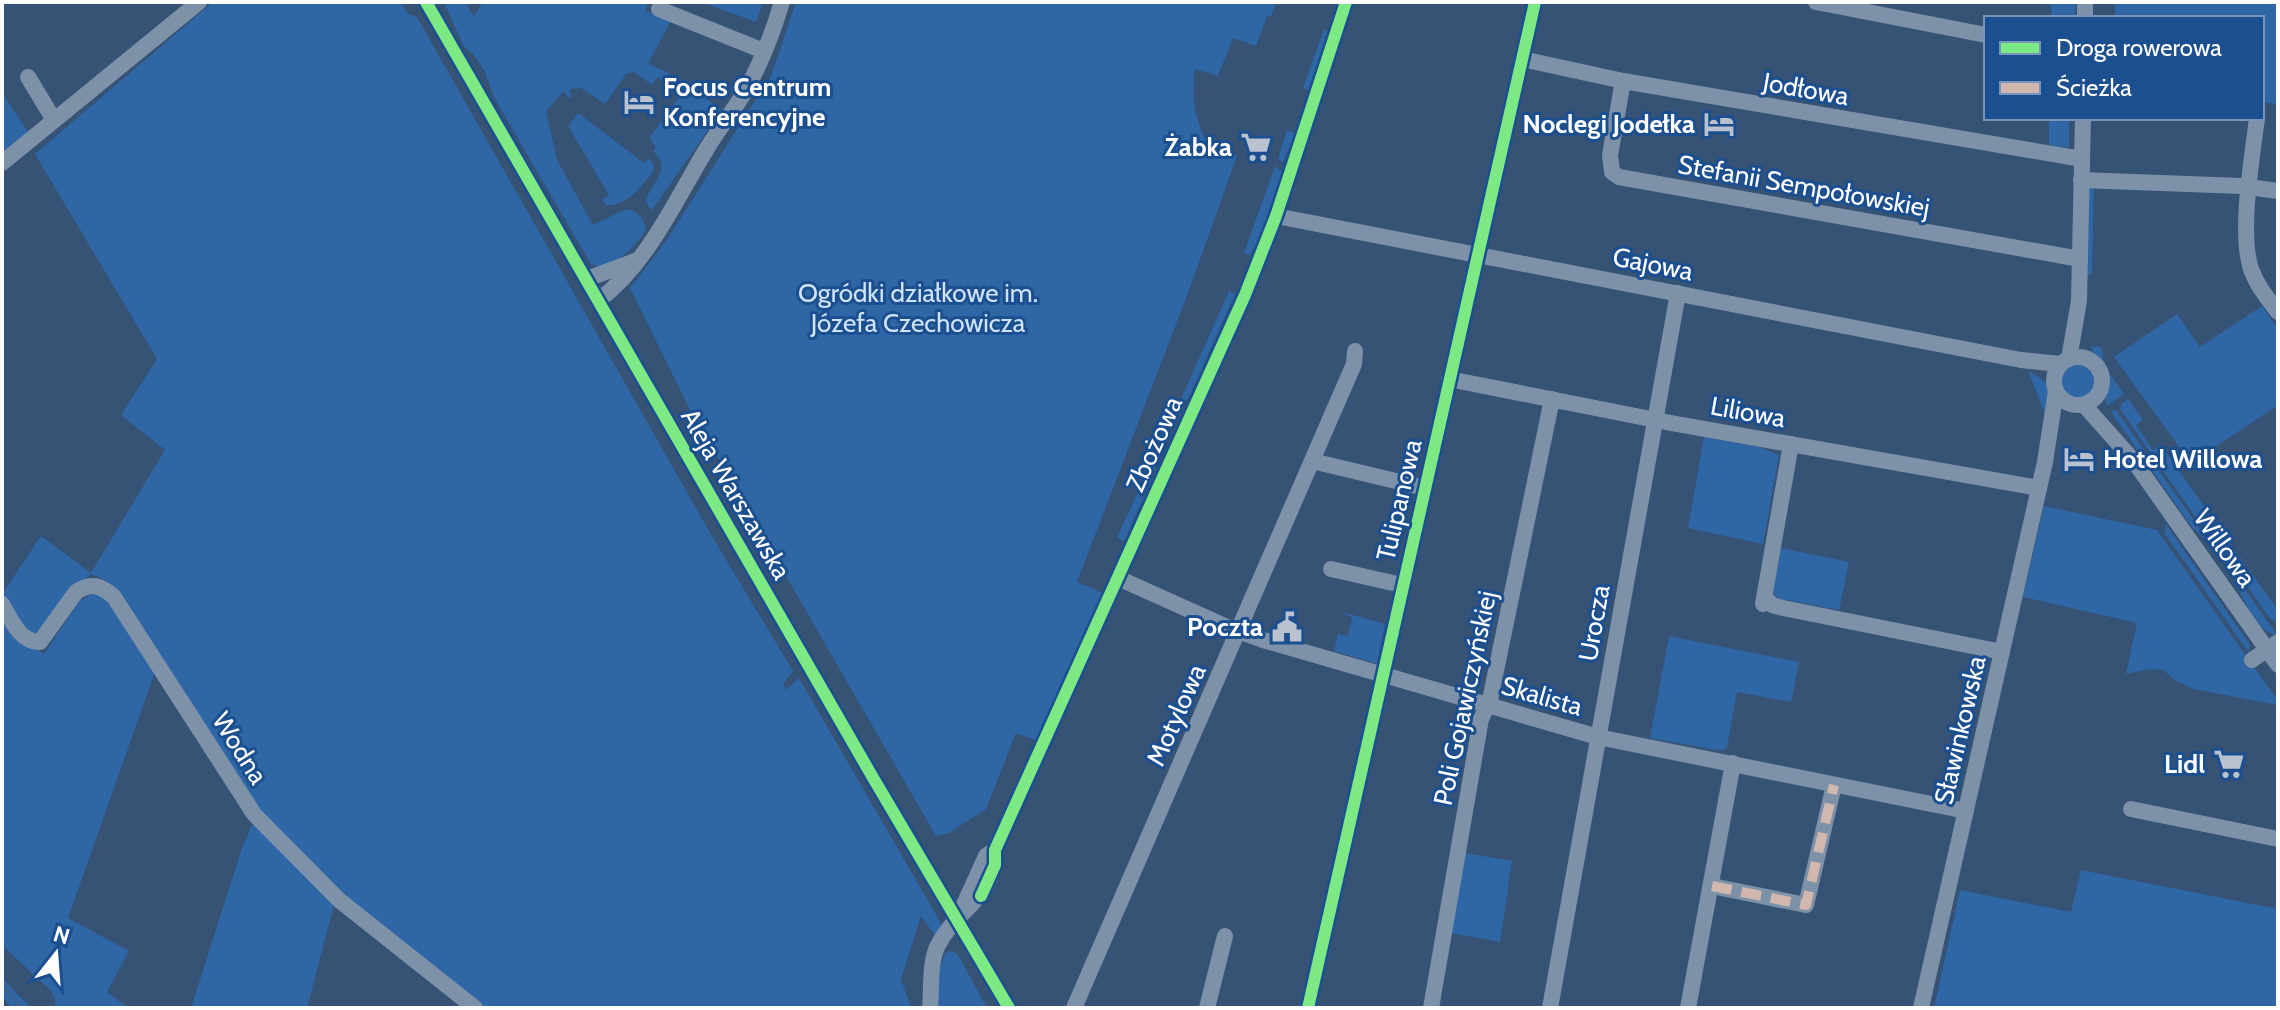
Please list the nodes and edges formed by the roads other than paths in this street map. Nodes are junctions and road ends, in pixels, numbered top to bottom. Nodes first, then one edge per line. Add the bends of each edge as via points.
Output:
1 (199, 2) edge
2 (426, 2) edge
3 (782, 2) edge
4 (1346, 2) edge
5 (1535, 2) edge
6 (1816, 2) edge
7 (659, 9) dead end
8 (1984, 35) edge
9 (764, 51) junction
10 (1522, 59) junction
11 (28, 77) dead end
12 (1623, 81) junction
13 (54, 120) junction
14 (2083, 120) edge
15 (2257, 120) edge
16 (2082, 159) junction
17 (2, 163) edge
18 (2081, 180) junction
19 (2250, 187) junction
20 (2278, 191) edge
21 (1276, 216) junction
22 (1478, 255) junction
23 (2080, 259) junction
24 (636, 261) junction
25 (587, 279) junction
26 (1678, 293) junction
27 (599, 300) junction
28 (2079, 301) junction
29 (2278, 312) edge
30 (1355, 351) dead end
31 (2088, 359) junction
32 (2021, 360) junction
33 (2065, 362) junction
34 (1449, 379) junction
35 (2055, 386) junction
36 (2099, 394) junction
37 (1552, 399) junction
38 (2077, 404) junction
39 (1654, 418) junction
40 (1791, 444) junction
41 (2133, 460) junction
42 (1312, 461) junction
43 (2045, 462) junction
44 (1425, 488) junction
45 (2039, 488) junction
46 (1331, 569) dead end
47 (1118, 578) junction
48 (1402, 585) junction
49 (2, 604) edge
50 (1239, 632) junction
51 (2273, 646) edge
52 (2002, 652) junction
53 (2252, 660) dead end
54 (2278, 665) edge
55 (1383, 675) junction
56 (1488, 705) junction
57 (1598, 737) junction
58 (1733, 763) junction
59 (1834, 785) junction
60 (2131, 809) dead end
61 (1966, 811) junction
62 (2278, 839) edge
63 (1712, 886) junction
64 (958, 920) junction
65 (1225, 936) dead end
66 (475, 1008) edge
67 (930, 1008) edge
68 (1009, 1008) edge
69 (1074, 1008) edge
70 (1207, 1008) edge
71 (1308, 1008) edge
72 (1431, 1008) edge
73 (1550, 1008) edge
74 (1688, 1008) edge
75 (1921, 1008) edge

1 - 13 street
2 - 25 street, Aleja Warszawska
3 - 9 street
4 - 21 street, Zbożowa
5 - 10 street, Tulipanowa
6 - 8 street
7 - 9 street
9 - 24 street via 746,90
10 - 12 street, Jodłowa
10 - 22 street, Tulipanowa
11 - 13 street
12 - 16 street, Jodłowa
12 - 23 street, Stefanii Sempołowskiej via 1610,166 1619,177
13 - 17 street
14 - 16 street
15 - 19 street
16 - 18 street
18 - 19 street
18 - 23 street
19 - 20 street
19 - 29 street via 2250,264
21 - 22 street, Gajowa
21 - 47 street, Zbożowa
22 - 26 street, Gajowa
22 - 34 street, Tulipanowa
23 - 28 street
24 - 25 street
24 - 27 street
25 - 27 street, Aleja Warszawska
26 - 32 street, Gajowa
26 - 39 street, Urocza
27 - 64 street, Aleja Warszawska
28 - 31 street
28 - 33 street
30 - 42 street, Motylowa
31 - 33 street
31 - 36 street via 2100,373
32 - 33 street, Gajowa
32 - 35 street, Gajowa
33 - 35 street
34 - 37 street, Liliowa
34 - 44 street, Tulipanowa
35 - 38 street
35 - 43 street, Sławinkowska
36 - 38 street
36 - 41 street, Willowa
37 - 39 street, Liliowa
37 - 56 street, Poli Gojawiczyńskiej
38 - 41 street, Willowa
38 - 43 street, Sławinkowska via 2059,421
39 - 40 street, Liliowa
39 - 57 street, Urocza
40 - 45 street, Liliowa
40 - 52 street via 1764,600
41 - 51 street, Willowa
42 - 44 street
42 - 50 street, Motylowa
43 - 45 street, Sławinkowska
44 - 48 street, Tulipanowa
45 - 52 street, Sławinkowska
46 - 48 street
47 - 50 street, Skalista
47 - 64 street, Zbożowa
48 - 55 street, Tulipanowa
49 - 66 street, Wodna via 19,632 34,643 45,638 76,592 94,585 104,588 254,814 339,900
50 - 55 street, Skalista
50 - 69 street, Motylowa
51 - 53 street
51 - 54 street, Willowa
52 - 61 street, Sławinkowska
55 - 56 street, Skalista
55 - 71 street, Tulipanowa
56 - 57 street, Skalista
56 - 72 street, Poli Gojawiczyńskiej via 1481,719
57 - 58 street, Skalista
57 - 73 street, Urocza
58 - 59 street, Skalista
58 - 63 street
59 - 61 street, Skalista
59 - 63 street via 1806,905
60 - 62 street
61 - 75 street, Sławinkowska
63 - 74 street
64 - 67 street, Zbożowa via 934,955
64 - 68 street, Aleja Warszawska
65 - 70 street

